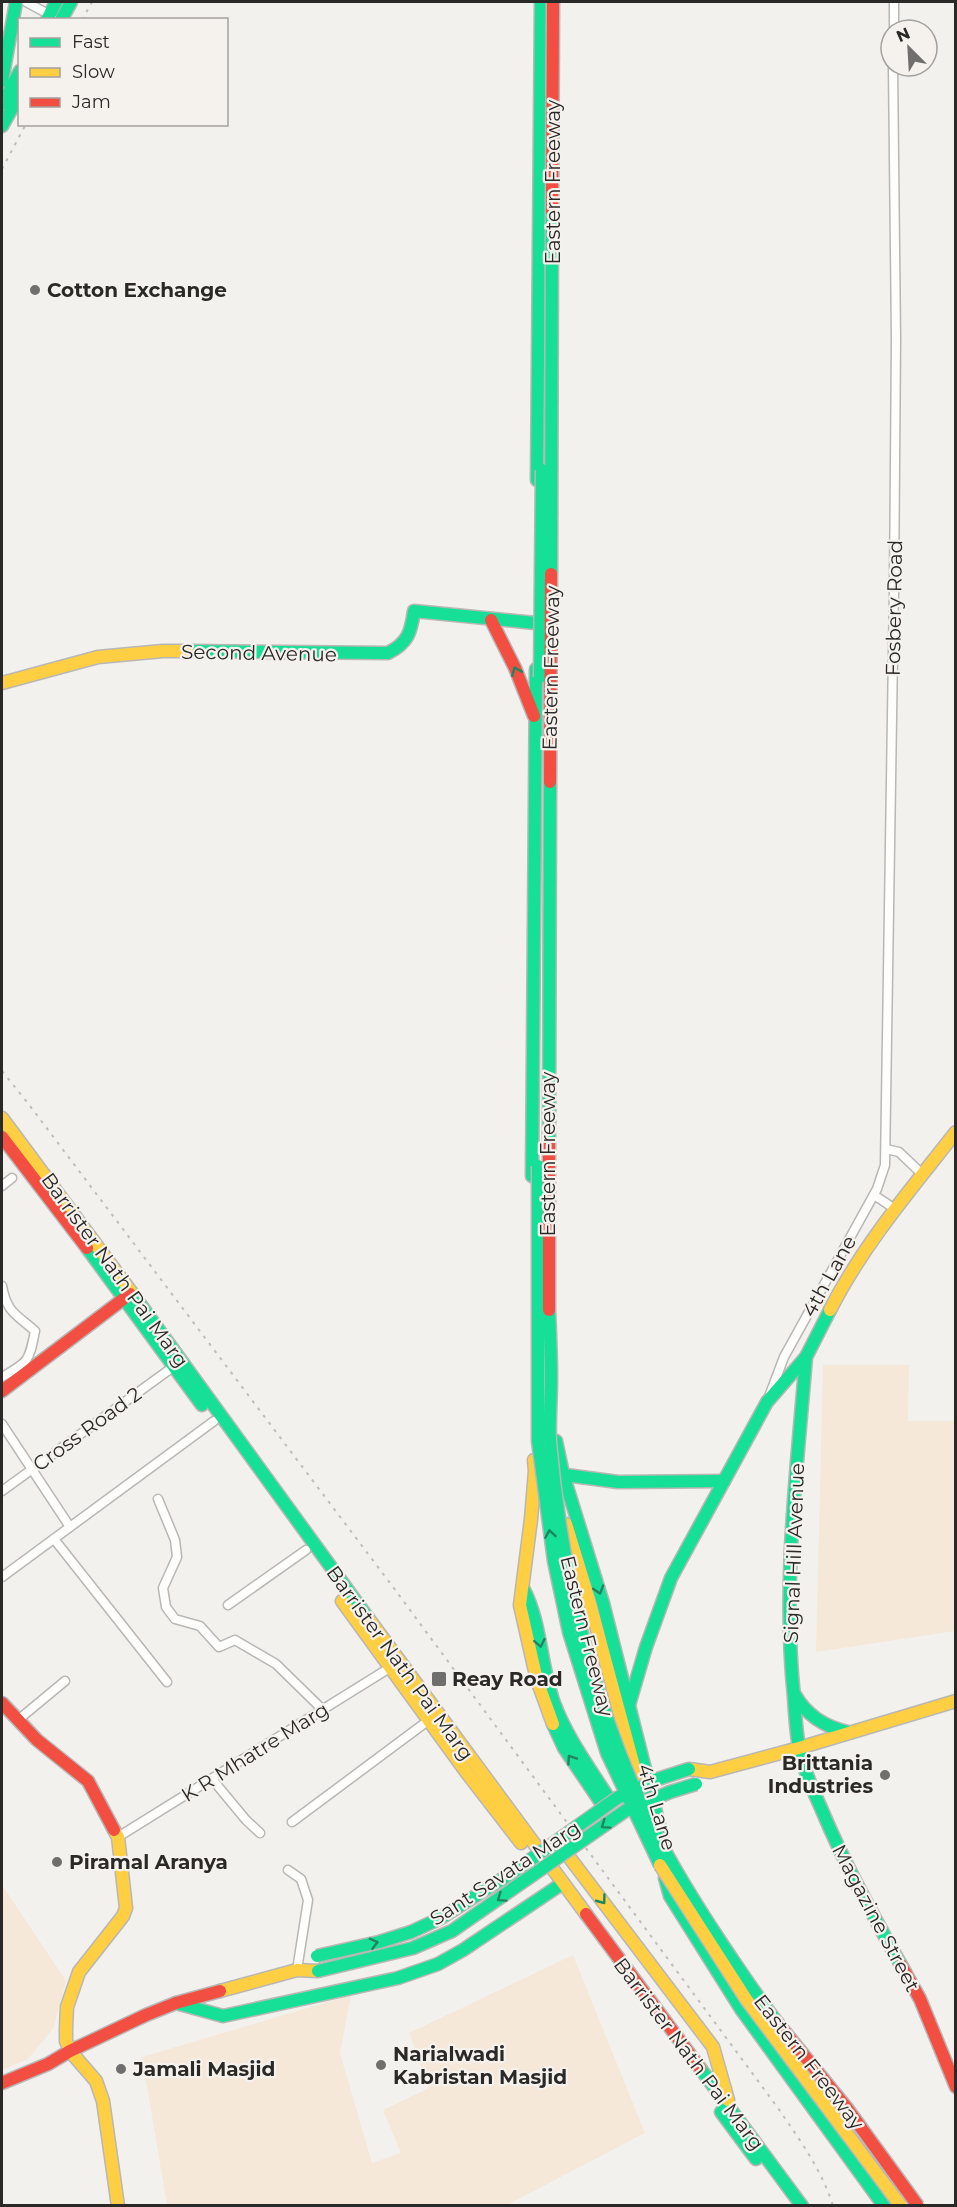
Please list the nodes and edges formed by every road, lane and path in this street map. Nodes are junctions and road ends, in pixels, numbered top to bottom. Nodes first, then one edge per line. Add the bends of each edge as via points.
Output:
1 (16, 2) edge
2 (26, 2) edge
3 (56, 2) edge
4 (71, 2) edge
5 (542, 2) edge
6 (553, 2) edge
7 (894, 2) edge
8 (54, 18) edge
9 (894, 18) edge
10 (18, 75) edge
11 (893, 78) edge
12 (2, 81) edge
13 (18, 98) edge
14 (2, 104) edge
15 (2, 126) edge
16 (491, 620) junction
17 (535, 623) junction
18 (2, 683) edge
19 (536, 723) junction
20 (555, 724) junction
21 (2, 1118) edge
22 (956, 1132) edge
23 (5, 1135) edge
24 (886, 1149) junction
25 (922, 1174) junction
26 (12, 1178) dead end
27 (2, 1186) edge
28 (874, 1195) junction
29 (895, 1209) junction
30 (2, 1286) edge
31 (128, 1296) junction
32 (806, 1357) junction
33 (173, 1367) junction
34 (3, 1383) edge
35 (203, 1399) junction
36 (767, 1402) junction
37 (214, 1421) junction
38 (2, 1425) edge
39 (31, 1469) junction
40 (535, 1472) junction
41 (563, 1474) junction
42 (724, 1480) junction
43 (2, 1491) edge
44 (158, 1499) dead end
45 (70, 1527) junction
46 (54, 1539) junction
47 (306, 1550) junction
48 (2, 1577) edge
49 (228, 1605) dead end
50 (391, 1667) junction
51 (65, 1681) dead end
52 (167, 1682) dead end
53 (793, 1692) junction
54 (956, 1701) edge
55 (2, 1703) edge
56 (629, 1705) junction
57 (322, 1709) junction
58 (621, 1717) junction
59 (18, 1720) junction
60 (429, 1720) junction
61 (852, 1732) junction
62 (799, 1748) junction
63 (711, 1772) junction
64 (212, 1779) junction
65 (608, 1805) junction
66 (292, 1822) dead end
67 (260, 1833) dead end
68 (118, 1837) junction
69 (566, 1853) junction
70 (288, 1870) dead end
71 (663, 1870) junction
72 (559, 1886) junction
73 (297, 1970) junction
74 (176, 2004) junction
75 (70, 2051) junction
76 (2, 2083) edge
77 (956, 2087) edge
78 (709, 2088) junction
79 (731, 2110) junction
80 (118, 2205) edge
81 (790, 2205) edge
82 (802, 2205) edge
83 (885, 2205) edge
84 (892, 2205) edge
85 (901, 2205) edge
86 (912, 2205) edge
87 (918, 2205) edge

1 - 12 main road
2 - 8 street
3 - 8 main road
4 - 8 main road
5 - 17 main road
71 -> 5 main road, Eastern Freeway, bridge via 606,1753 581,1675 554,1561 538,1441
6 - 20 main road
6 - 87 main road, Eastern Freeway, bridge via 548,1277 550,1439 566,1558 592,1672 616,1746 674,1866 763,2005 846,2107
7 - 9 street
10 - 14 main road
11 - 24 street, Fosbery Road via 896,387
13 - 15 main road
16 - 17 main road, Second Avenue
16 - 18 main road, Second Avenue via 414,611 411,635 402,647 388,653 163,651 98,657
19 -> 16 main road
17 - 19 main road
19 - 20 main road
19 - 40 main road via 531,1287
20 - 41 main road via 554,1283 556,1440
21 - 23 main road, Barrister Nath Pai Marg
22 - 25 main road
23 - 31 main road, Barrister Nath Pai Marg
24 - 25 street via 899,1152
24 - 28 street, 4th Lane via 885,1165
25 - 29 main road
26 - 27 street
28 - 29 street
28 - 36 street, 4th Lane via 784,1357
29 - 32 main road via 839,1293
30 - 34 street via 10,1310 35,1331 30,1356
31 - 33 main road, Barrister Nath Pai Marg
31 - 34 main road
31 - 35 main road, Barrister Nath Pai Marg
32 - 36 main road, 4th Lane
32 - 53 main road, Signal Hill Avenue via 791,1540
33 - 35 main road, Barrister Nath Pai Marg
33 - 39 street, Cross Road 2
35 - 37 main road, Barrister Nath Pai Marg
35 - 72 main road, Barrister Nath Pai Marg via 396,1655
36 - 42 main road, 4th Lane
37 - 45 street
37 - 47 main road, Barrister Nath Pai Marg
38 - 39 street
39 - 43 street, Cross Road 2
39 - 45 street
40 - 41 main road
40 - 58 main road via 565,1520
40 - 65 main road via 520,1605 537,1680 564,1748
41 - 42 main road via 618,1482
41 -> 56 main road via 603,1603
42 - 56 main road, 4th Lane via 671,1578
44 - 57 street via 175,1540 177,1557 163,1588 166,1607 175,1619 200,1626 219,1647 235,1640 276,1665
45 - 46 street
46 - 48 street
46 - 52 street
47 - 49 street
47 - 50 main road, Barrister Nath Pai Marg
50 - 57 street, K R Mhatre Marg
50 - 60 main road, Barrister Nath Pai Marg
51 - 59 street
53 - 61 main road via 800,1706 812,1716 834,1729
53 - 62 main road, Signal Hill Avenue
54 - 61 main road, Sant Savata Marg
55 - 59 main road
56 - 58 main road
56 - 86 main road, 4th Lane via 662,1835 698,1914 760,2008
57 - 64 street, K R Mhatre Marg
58 - 84 main road via 653,1842 690,1920 750,2013
59 - 68 main road via 88,1781
60 - 66 street
60 - 72 main road, Barrister Nath Pai Marg
61 - 62 main road, Sant Savata Marg
62 - 63 main road, Sant Savata Marg
62 - 77 main road, Magazine Street via 832,1834 920,1999
63 - 65 main road, Sant Savata Marg, bridge via 689,1769 658,1779
63 -> 69 main road, Sant Savata Marg, bridge via 696,1784 625,1811
64 - 67 street
64 - 68 street, K R Mhatre Marg
73 -> 65 main road, Sant Savata Marg, bridge via 317,1956 401,1935 441,1918
68 - 75 main road via 126,1908 79,1972 67,2007 66,2041
69 -> 73 main road, Sant Savata Marg, bridge via 452,1931 374,1959 318,1971
69 -> 79 main road via 713,2046
70 - 73 street via 301,1879 308,1900
71 - 83 main road via 670,1896 741,2009
71 - 85 main road, Eastern Freeway, bridge via 746,1999
72 - 74 main road via 463,1950 398,1978 223,2016
72 - 78 main road, Barrister Nath Pai Marg
73 - 74 main road, Sant Savata Marg
74 - 75 main road, Sant Savata Marg
75 - 76 main road, Sant Savata Marg
75 - 80 main road via 96,2081 103,2101
78 - 79 main road, Barrister Nath Pai Marg
78 - 81 main road, Barrister Nath Pai Marg
79 - 82 main road, Barrister Nath Pai Marg

